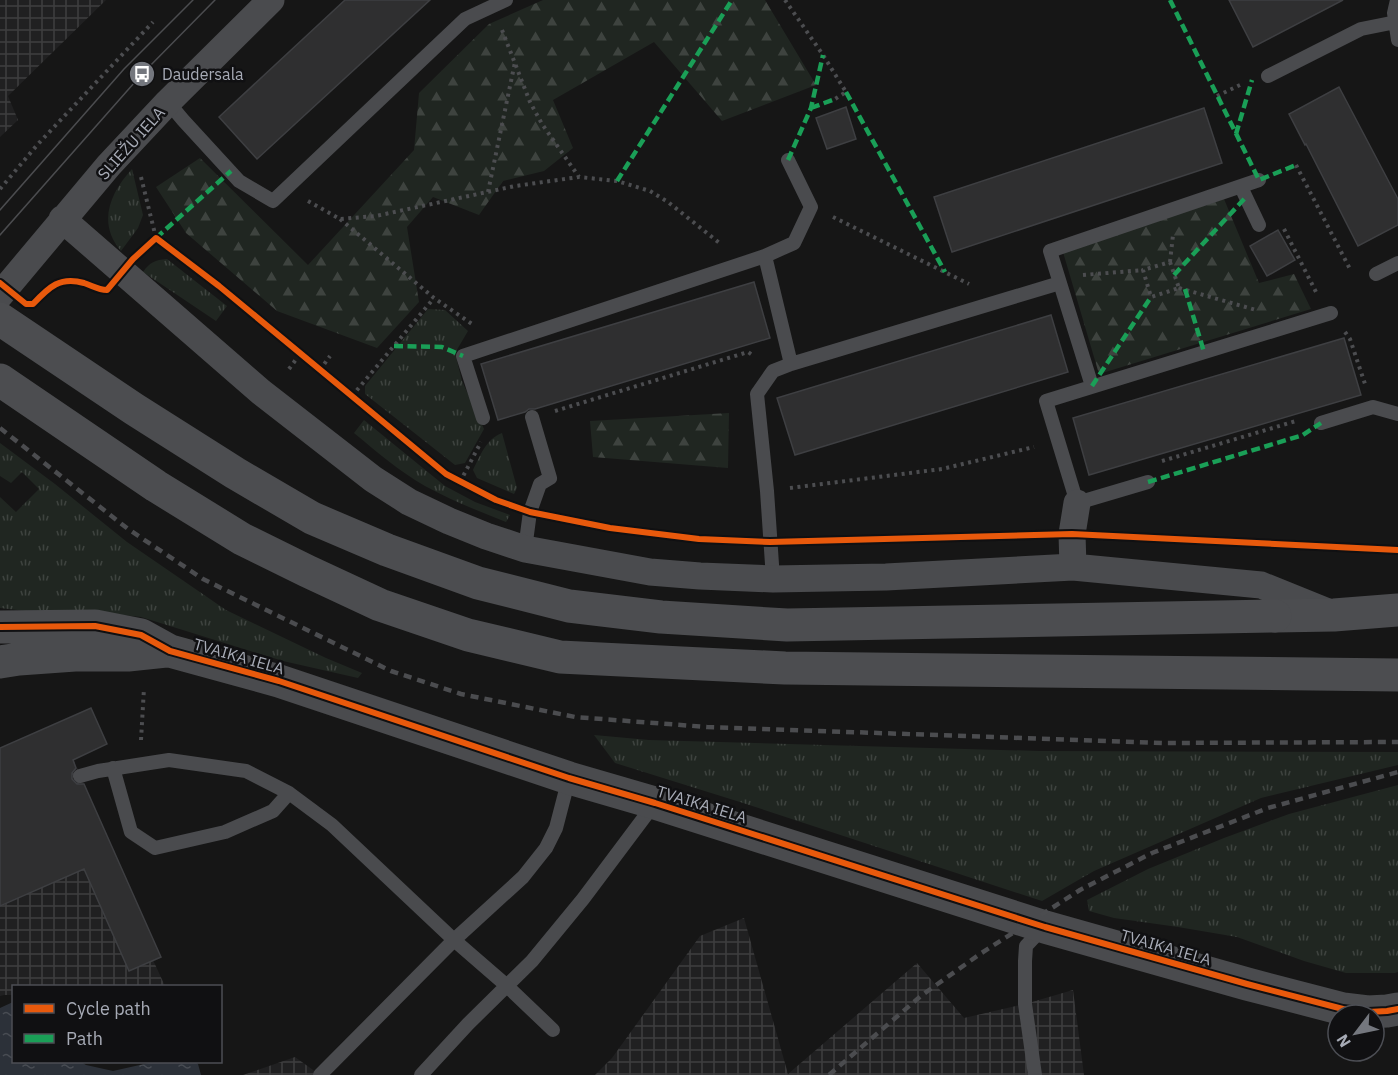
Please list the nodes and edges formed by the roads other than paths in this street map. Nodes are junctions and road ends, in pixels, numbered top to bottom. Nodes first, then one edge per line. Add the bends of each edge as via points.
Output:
1 (271, 0) edge
2 (506, 0) edge
3 (1397, 0) edge
4 (1396, 22) junction
5 (1398, 40) edge
6 (1268, 76) dead end
7 (168, 102) junction
8 (788, 160) dead end
9 (1259, 180) dead end
10 (1241, 187) junction
11 (62, 219) junction
12 (1258, 225) dead end
13 (765, 256) junction
14 (1398, 263) edge
15 (1376, 274) road end
16 (1060, 283) junction
17 (0, 295) edge
18 (1331, 313) dead end
19 (0, 319) edge
20 (791, 364) junction
21 (0, 380) edge
22 (1092, 386) junction
23 (1398, 414) edge
24 (532, 417) road end
25 (483, 418) dead end
26 (1320, 423) road end
27 (1148, 482) dead end
28 (1077, 503) junction
29 (525, 549) junction
30 (1073, 567) junction
31 (773, 579) junction
32 (1398, 610) edge
33 (1334, 615) junction
34 (0, 627) edge
35 (170, 651) junction
36 (0, 662) edge
37 (1398, 675) edge
38 (113, 768) junction
39 (80, 776) dead end
40 (569, 778) junction
41 (289, 793) junction
42 (655, 803) junction
43 (1045, 927) junction
44 (454, 940) junction
45 (507, 986) junction
46 (1398, 1009) edge
47 (553, 1030) dead end
48 (320, 1075) edge
49 (421, 1075) edge
50 (1035, 1075) edge

1 - 7 street, SLIEŽU IELA
2 - 7 lane via 465,19 273,201 239,181
3 - 4 lane
4 - 5 lane
4 - 6 lane via 1361,29
7 - 11 street, SLIEŽU IELA
8 - 13 lane via 811,207 794,243
9 - 10 lane
10 - 12 lane
10 - 16 lane via 1050,251
11 - 17 street, SLIEŽU IELA
11 - 29 street via 261,392 373,479 450,521
13 - 20 lane
13 - 25 lane via 463,356
14 - 15 lane
16 - 20 lane
16 - 22 lane
18 - 22 lane
19 - 33 main road, bridge via 134,409 312,518 478,583 569,606 787,625
20 - 31 lane via 773,371 757,394
21 - 37 main road via 242,539 380,605 468,634 560,657 785,668
22 - 28 lane via 1046,401
23 - 26 lane via 1373,407
24 - 29 lane via 550,478 540,484 530,512
27 - 28 lane
28 - 30 street via 1072,534
29 - 31 street via 650,572
30 - 31 street
30 - 33 street via 1261,585
32 - 33 main road
34 - 35 street, TVAIKA IELA via 95,626 141,634
35 - 36 street, TVAIKA IELA
35 - 40 street, TVAIKA IELA via 279,681
38 - 39 lane
38 - 41 lane via 169,760 212,765 246,771
38 - 41 lane via 131,832 155,848 225,832 273,811
40 - 42 street, TVAIKA IELA
40 - 44 lane via 556,828 546,848 523,877
41 - 44 lane via 332,825
42 - 43 street, TVAIKA IELA
42 - 45 lane via 583,899 532,962
43 - 46 street, TVAIKA IELA via 1343,1009
43 - 50 lane via 1026,946 1025,1004
44 - 45 lane
44 - 48 lane
45 - 47 lane
45 - 49 lane

